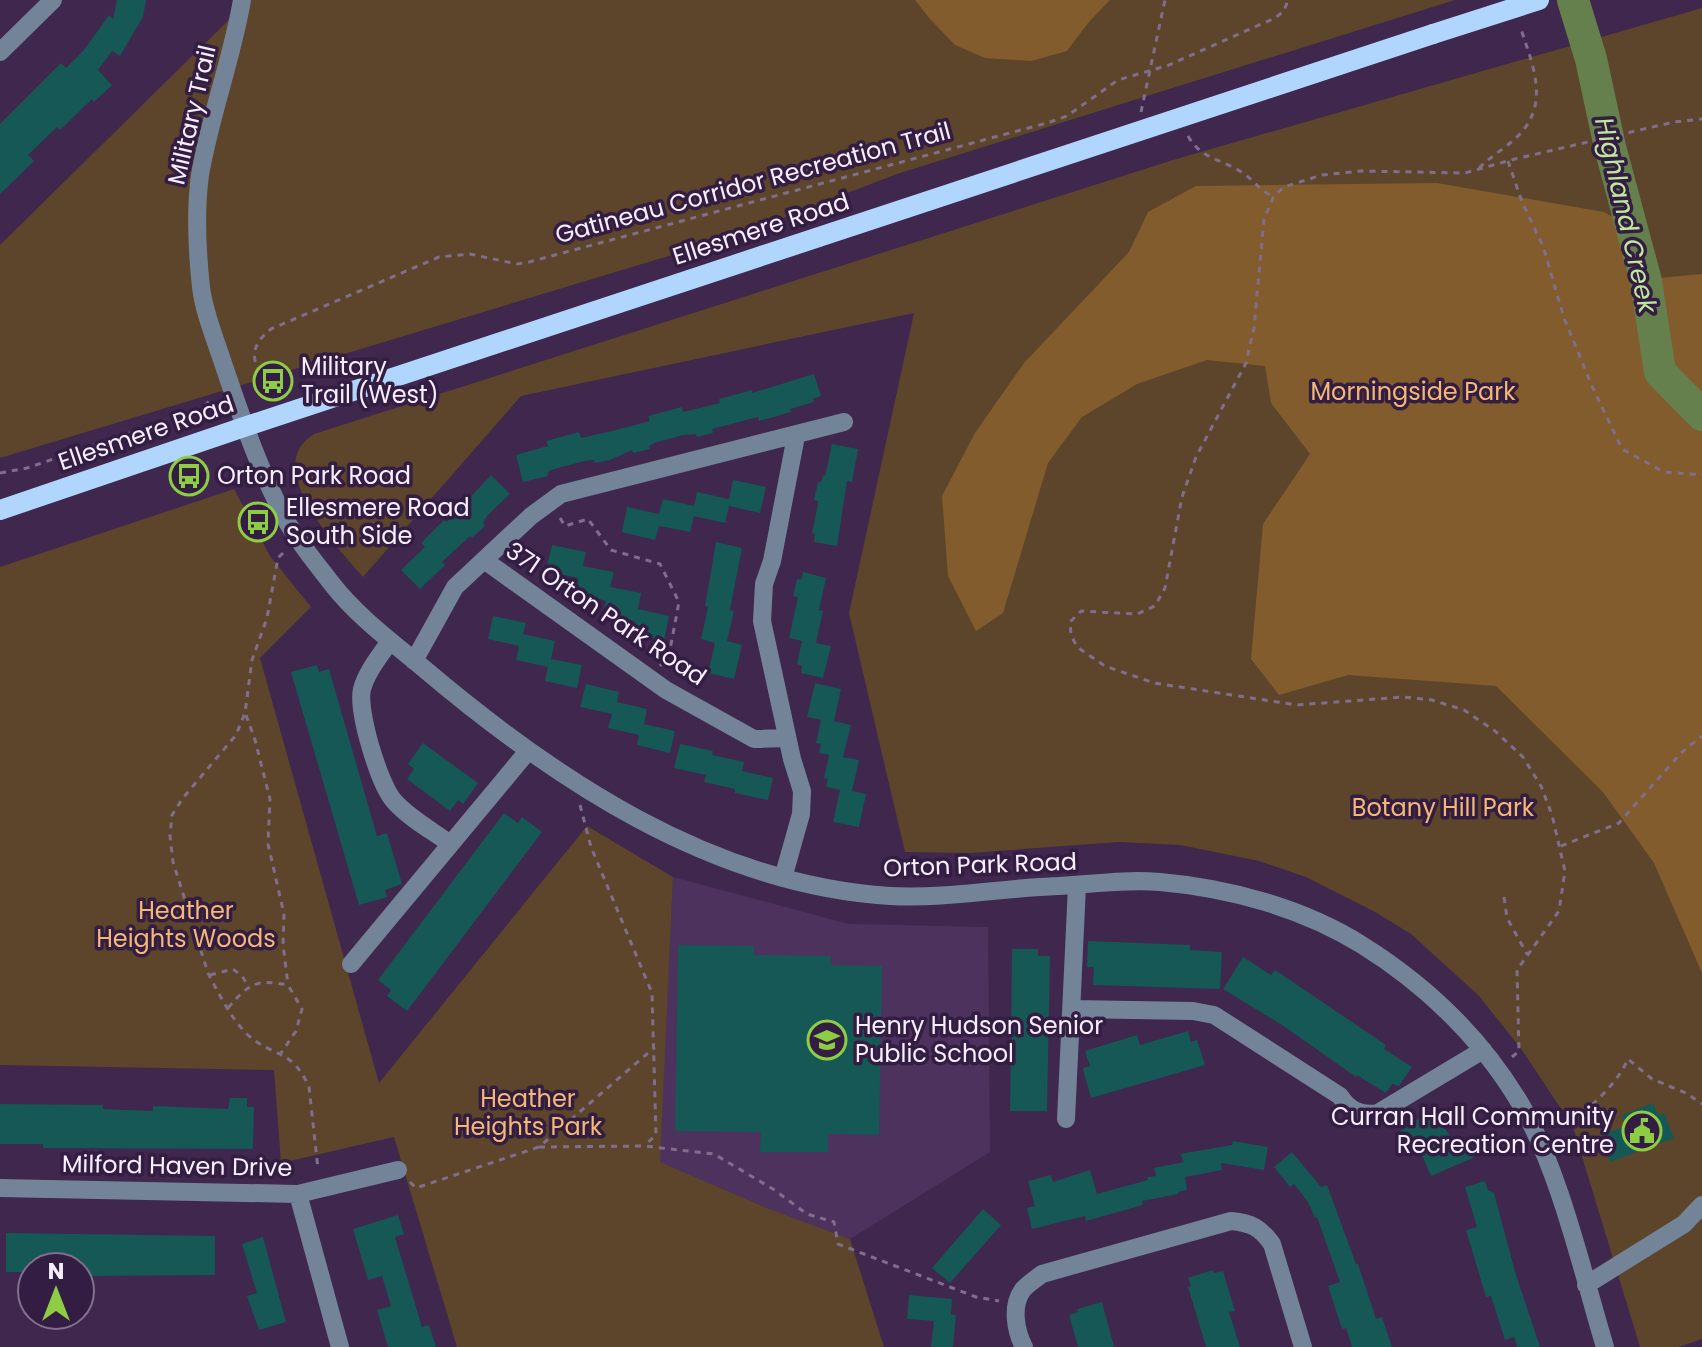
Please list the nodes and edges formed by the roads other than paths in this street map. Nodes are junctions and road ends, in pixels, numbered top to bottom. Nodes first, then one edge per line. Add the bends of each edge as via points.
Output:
1 (53, 0) edge
2 (242, 0) edge
3 (1539, 0) edge
4 (0, 52) edge
5 (844, 422) dead end
6 (244, 427) junction
7 (796, 436) junction
8 (0, 510) edge
9 (484, 560) junction
10 (390, 641) junction
11 (414, 661) junction
12 (787, 738) junction
13 (528, 751) junction
14 (449, 843) junction
15 (783, 878) junction
16 (1077, 886) junction
17 (351, 964) dead end
18 (1073, 1009) junction
19 (1483, 1050) junction
20 (1066, 1119) dead end
21 (398, 1170) road end
22 (0, 1188) edge
23 (298, 1194) junction
24 (1702, 1205) edge
25 (1586, 1285) junction
26 (340, 1347) edge
27 (1024, 1347) edge
28 (1303, 1347) edge
29 (1605, 1347) edge

1 - 4 street
2 - 6 street, Military Trail via 202,165 197,211 205,309
3 - 6 main road, Ellesmere Road, bridge
5 - 7 street, 371 Orton Park Road
6 - 8 main road, Ellesmere Road
6 - 10 street, Orton Park Road via 298,539 336,589
7 - 9 street, 371 Orton Park Road via 561,494
7 - 12 street via 764,584 762,621
9 - 11 street, 371 Orton Park Road via 455,587
9 - 12 street, 371 Orton Park Road via 650,678 754,739
10 - 11 street, Orton Park Road
10 - 14 street via 361,693 382,779 397,804
11 - 13 street, Orton Park Road
12 - 15 street via 801,780 802,803
13 - 14 street
13 - 15 street, Orton Park Road via 669,833
14 - 17 street
15 - 16 street, Orton Park Road via 824,889 890,896
16 - 18 street
16 - 19 street, Orton Park Road via 1175,884 1312,918 1361,944 1420,986
18 - 19 street via 1214,1015 1365,1114 1378,1113
18 - 20 street
19 - 25 street, Orton Park Road via 1522,1107 1556,1184
21 - 23 street, Milford Haven Drive
22 - 23 street, Milford Haven Drive
23 - 26 street
24 - 25 street via 1684,1224
25 - 29 street, Orton Park Road
27 - 28 street via 1015,1323 1018,1304 1022,1291 1042,1274 1231,1221 1251,1223 1272,1244

